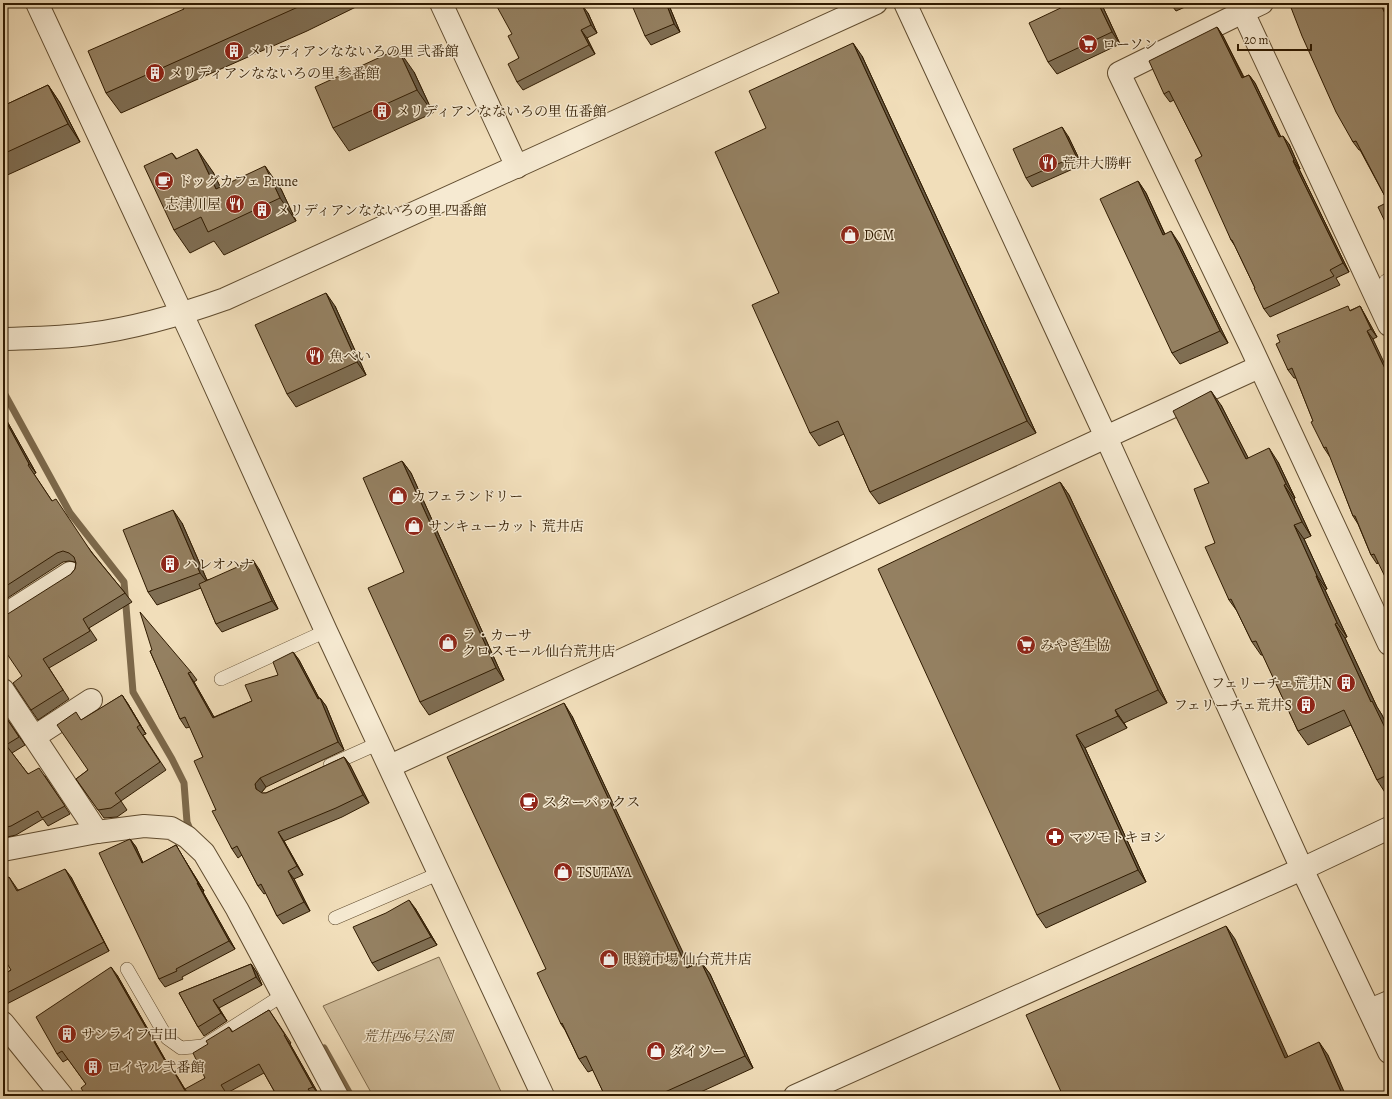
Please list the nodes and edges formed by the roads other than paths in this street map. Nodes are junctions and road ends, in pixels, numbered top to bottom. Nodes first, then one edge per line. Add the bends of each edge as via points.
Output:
1 (37, 3) edge
2 (441, 3) edge
3 (876, 3) edge
4 (905, 3) edge
5 (1248, 6) edge
6 (517, 166) junction
7 (182, 314) junction
8 (1389, 325) edge
9 (3, 339) edge
10 (1259, 366) junction
11 (1106, 437) junction
12 (70, 574) edge
13 (3, 616) edge
14 (326, 631) junction
15 (1389, 644) edge
16 (221, 679) dead end
17 (3, 690) edge
18 (91, 698) dead end
19 (34, 737) junction
20 (379, 743) junction
21 (390, 766) junction
22 (319, 770) edge
23 (1389, 828) edge
24 (97, 832) junction
25 (3, 850) edge
26 (1302, 869) junction
27 (440, 873) junction
28 (335, 918) dead end
29 (127, 970) dead end
30 (283, 995) junction
31 (1379, 1006) edge
32 (3, 1023) edge
33 (1389, 1052) edge
34 (336, 1095) edge
35 (62, 1096) edge
36 (544, 1096) edge
37 (795, 1096) edge

1 - 7 street
2 - 6 street
3 - 6 street
4 - 11 street
5 - 8 street
5 - 10 street via 1119,73
6 - 7 street via 225,299
7 - 9 street via 150,323 89,334
7 - 14 street
10 - 11 street
10 - 15 street
11 - 21 street
11 - 26 street
12 - 13 street
14 - 16 lane
14 - 20 street
17 - 19 street
18 - 19 street
19 - 24 street
20 - 21 street
20 - 22 lane
21 - 27 street
23 - 26 street
24 - 25 street
24 - 30 street via 144,826 171,828 187,837 204,854
26 - 31 street
26 - 37 street
27 - 28 lane
27 - 36 street
29 - 30 lane via 167,1038 181,1048 203,1046
30 - 34 street
31 - 33 street
32 - 35 street

